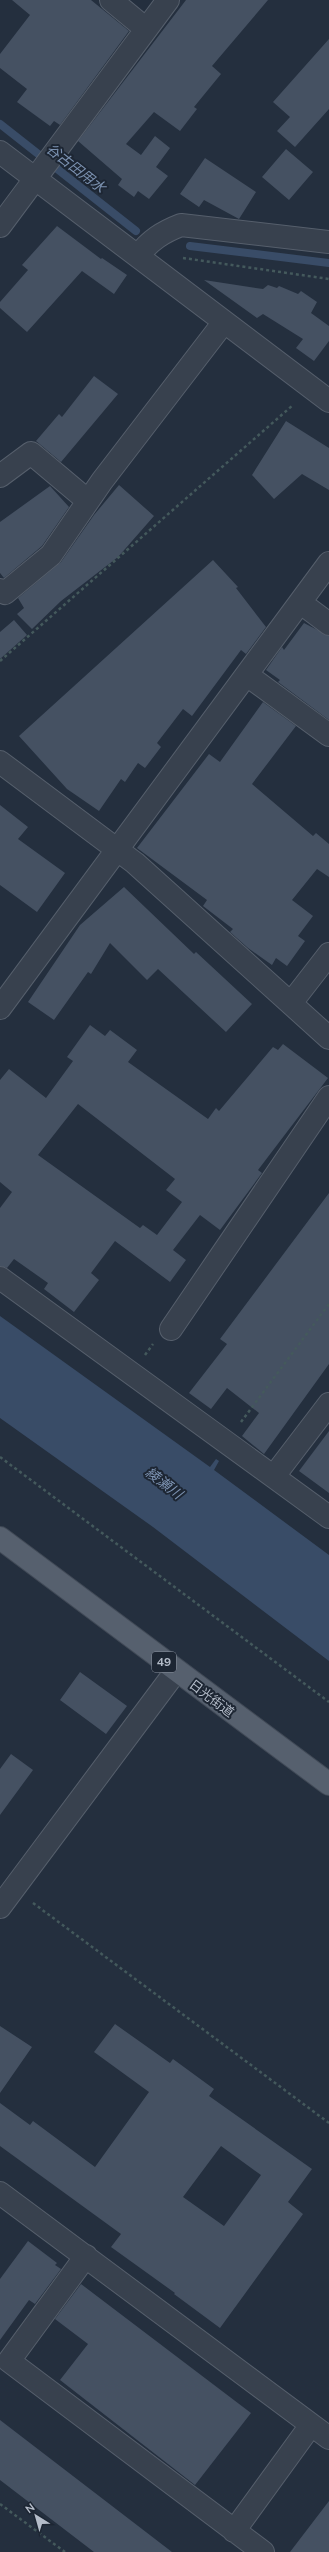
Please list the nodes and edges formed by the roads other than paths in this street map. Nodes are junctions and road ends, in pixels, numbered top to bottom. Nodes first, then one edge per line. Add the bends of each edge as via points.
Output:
1 (111, 0) edge
2 (168, 0) edge
3 (146, 29) junction
4 (0, 152) edge
5 (35, 179) junction
6 (0, 226) edge
7 (329, 242) edge
8 (142, 251) junction
9 (224, 322) junction
10 (321, 394) edge
11 (0, 476) edge
12 (88, 501) junction
13 (329, 563) edge
14 (0, 590) edge
15 (301, 603) junction
16 (329, 624) edge
17 (247, 675) junction
18 (329, 735) edge
19 (0, 762) edge
20 (118, 850) junction
21 (329, 954) edge
22 (291, 1003) junction
23 (0, 1008) edge
24 (329, 1038) edge
25 (329, 1097) edge
26 (0, 1278) edge
27 (171, 1329) road end
28 (329, 1404) edge
29 (274, 1476) junction
30 (329, 1517) edge
31 (0, 1538) edge
32 (176, 1670) junction
33 (329, 1784) edge
34 (0, 1907) edge
35 (0, 2193) edge
36 (86, 2256) junction
37 (4, 2367) edge
38 (311, 2425) junction
39 (329, 2438) edge
40 (234, 2531) junction
41 (263, 2552) edge

1 - 3 street
2 - 3 street
3 - 5 street
4 - 5 street
5 - 6 street
5 - 8 street
7 - 8 street via 181,225 163,232
8 - 9 street
9 - 10 street
9 - 12 street
11 - 12 street via 31,453
12 - 14 street via 51,555 5,593
13 - 15 street
15 - 16 street
15 - 17 street
17 - 18 street
17 - 20 street
19 - 20 street
20 - 22 street
20 - 23 street
21 - 22 street
22 - 24 street
25 - 27 street
26 - 29 street
28 - 29 street
29 - 30 street
31 - 32 main road, 日光街道 / 49
32 - 33 main road, 日光街道 / 49
32 - 34 street
35 - 36 street
36 - 37 street
36 - 38 street
37 - 40 street
38 - 39 street
38 - 40 street
40 - 41 street

